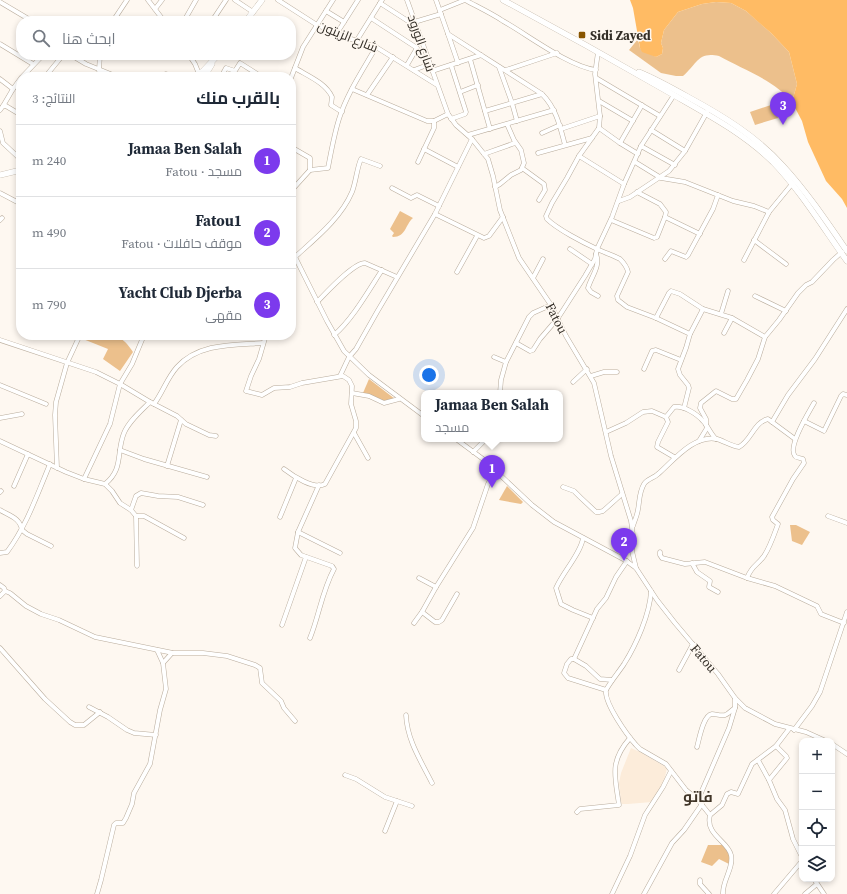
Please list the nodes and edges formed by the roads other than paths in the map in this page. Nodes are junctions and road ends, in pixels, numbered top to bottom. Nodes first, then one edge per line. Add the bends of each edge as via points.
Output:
1 (127, 0) edge
2 (148, 0) edge
3 (162, 0) edge
4 (196, 0) edge
5 (226, 0) edge
6 (235, 0) edge
7 (262, 0) edge
8 (278, 0) edge
9 (358, 0) edge
10 (407, 0) edge
11 (436, 0) edge
12 (503, 0) edge
13 (331, 1) edge
14 (0, 2) edge
15 (381, 2) edge
16 (155, 9) junction
17 (326, 11) junction
18 (253, 12) junction
19 (440, 12) junction
20 (24, 16) edge
21 (117, 16) edge
22 (160, 16) edge
23 (187, 16) edge
24 (215, 16) edge
25 (250, 16) edge
26 (371, 18) junction
27 (344, 22) junction
28 (416, 22) junction
29 (317, 25) junction
30 (337, 33) junction
31 (448, 34) junction
32 (357, 40) junction
33 (0, 44) edge
34 (376, 47) junction
35 (598, 52) junction
36 (557, 53) junction
37 (16, 54) edge
38 (481, 55) junction
39 (393, 57) junction
40 (470, 59) junction
41 (26, 60) edge
42 (37, 60) edge
43 (59, 60) edge
44 (78, 60) edge
45 (100, 60) edge
46 (192, 60) edge
47 (214, 60) edge
48 (458, 63) junction
49 (33, 64) junction
50 (430, 64) junction
51 (620, 64) junction
52 (407, 65) junction
53 (451, 65) junction
54 (499, 66) junction
55 (295, 68) junction
56 (99, 70) junction
57 (414, 70) junction
58 (506, 70) junction
59 (596, 70) junction
60 (432, 71) junction
61 (26, 72) edge
62 (49, 72) edge
63 (104, 72) edge
64 (201, 72) edge
65 (205, 72) edge
66 (224, 72) edge
67 (254, 72) edge
68 (293, 72) edge
69 (596, 78) junction
70 (0, 79) edge
71 (16, 85) edge
72 (438, 85) junction
73 (478, 85) junction
74 (13, 89) junction
75 (352, 89) junction
76 (460, 92) junction
77 (542, 94) junction
78 (367, 95) junction
79 (674, 95) junction
80 (599, 101) junction
81 (512, 103) junction
82 (642, 105) junction
83 (2, 108) edge
84 (554, 110) junction
85 (485, 111) junction
86 (708, 111) junction
87 (16, 112) edge
88 (342, 112) junction
89 (448, 114) junction
90 (600, 116) junction
91 (660, 116) junction
92 (451, 119) junction
93 (434, 120) junction
94 (517, 121) junction
95 (633, 121) junction
96 (507, 124) junction
97 (560, 127) junction
98 (599, 128) junction
99 (490, 129) junction
100 (651, 130) junction
101 (0, 131) edge
102 (542, 133) dead end
103 (468, 135) junction
104 (592, 138) junction
105 (472, 139) junction
106 (515, 143) junction
107 (620, 143) junction
108 (565, 145) junction
109 (641, 146) junction
110 (424, 149) junction
111 (296, 150) edge
112 (685, 151) junction
113 (538, 153) dead end
114 (484, 154) junction
115 (638, 154) junction
116 (16, 155) edge
117 (579, 156) junction
118 (418, 162) dead end
119 (635, 162) junction
120 (675, 165) junction
121 (380, 166) dead end
122 (458, 167) junction
123 (522, 168) junction
124 (310, 170) junction
125 (16, 172) edge
126 (0, 175) edge
127 (661, 178) junction
128 (624, 184) junction
129 (792, 184) junction
130 (296, 185) edge
131 (496, 187) junction
132 (392, 188) dead end
133 (637, 192) junction
134 (0, 193) edge
135 (718, 195) junction
136 (539, 200) dead end
137 (16, 201) edge
138 (619, 201) junction
139 (439, 206) junction
140 (769, 212) junction
141 (435, 214) junction
142 (503, 217) junction
143 (665, 217) junction
144 (611, 220) junction
145 (700, 234) junction
146 (477, 236) junction
147 (754, 240) junction
148 (570, 249) dead end
149 (596, 251) junction
150 (845, 251) edge
151 (296, 256) edge
152 (296, 259) edge
153 (544, 259) dead end
154 (665, 259) dead end
155 (744, 260) dead end
156 (847, 261) edge
157 (592, 264) junction
158 (786, 264) dead end
159 (382, 270) junction
160 (457, 272) dead end
161 (397, 278) junction
162 (533, 278) junction
163 (728, 291) dead end
164 (598, 296) dead end
165 (755, 296) dead end
166 (317, 302) junction
167 (551, 305) junction
168 (703, 309) junction
169 (847, 309) edge
170 (786, 311) junction
171 (721, 314) junction
172 (558, 318) junction
173 (656, 318) junction
174 (732, 318) junction
175 (724, 333) dead end
176 (690, 334) junction
177 (334, 335) junction
178 (765, 337) junction
179 (0, 340) edge
180 (78, 340) edge
181 (142, 340) edge
182 (264, 340) edge
183 (263, 343) junction
184 (516, 343) junction
185 (349, 357) junction
186 (494, 357) dead end
187 (681, 360) junction
188 (506, 362) junction
189 (67, 363) junction
190 (587, 369) junction
191 (644, 369) dead end
192 (617, 372) dead end
193 (340, 376) junction
194 (591, 376) junction
195 (573, 382) dead end
196 (120, 384) junction
197 (0, 385) edge
198 (500, 390) edge
199 (352, 393) junction
200 (847, 395) edge
201 (399, 399) junction
202 (152, 403) junction
203 (814, 403) dead end
204 (46, 404) dead end
205 (684, 408) junction
206 (22, 414) dead end
207 (421, 414) edge
208 (666, 417) junction
209 (0, 418) edge
210 (181, 420) junction
211 (804, 421) junction
212 (772, 422) junction
213 (706, 426) junction
214 (606, 432) junction
215 (354, 433) junction
216 (216, 436) dead end
217 (716, 439) junction
218 (795, 439) junction
219 (0, 441) edge
220 (699, 441) junction
221 (460, 442) edge
222 (483, 442) edge
223 (120, 450) junction
224 (473, 452) junction
225 (28, 454) junction
226 (674, 457) junction
227 (368, 458) dead end
228 (50, 464) junction
229 (168, 466) junction
230 (57, 468) junction
231 (284, 469) dead end
232 (496, 470) junction
233 (207, 477) dead end
234 (296, 478) junction
235 (84, 479) junction
236 (105, 484) junction
237 (319, 485) junction
238 (14, 486) dead end
239 (563, 487) dead end
240 (622, 494) junction
241 (203, 505) dead end
242 (0, 510) edge
243 (130, 510) junction
244 (136, 516) junction
245 (828, 516) dead end
246 (280, 517) dead end
247 (847, 522) edge
248 (632, 528) junction
249 (22, 530) junction
250 (298, 532) junction
251 (184, 538) dead end
252 (583, 538) junction
253 (51, 546) dead end
254 (632, 551) junction
255 (340, 552) dead end
256 (660, 552) dead end
257 (0, 553) edge
258 (306, 557) junction
259 (626, 560) junction
260 (692, 562) junction
261 (137, 566) dead end
262 (636, 568) junction
263 (419, 578) dead end
264 (747, 578) junction
265 (0, 585) edge
266 (436, 587) junction
267 (651, 590) junction
268 (5, 591) junction
269 (718, 592) dead end
270 (457, 594) dead end
271 (0, 596) edge
272 (422, 612) junction
273 (847, 612) edge
274 (592, 618) junction
275 (414, 623) dead end
276 (844, 623) junction
277 (282, 625) dead end
278 (310, 638) dead end
279 (693, 644) junction
280 (0, 648) edge
281 (158, 650) junction
282 (173, 653) junction
283 (574, 659) junction
284 (163, 663) junction
285 (679, 670) dead end
286 (600, 679) junction
287 (612, 680) junction
288 (604, 689) junction
289 (735, 698) junction
290 (89, 707) dead end
291 (735, 708) junction
292 (100, 712) junction
293 (406, 715) dead end
294 (295, 721) dead end
295 (789, 729) junction
296 (794, 730) junction
297 (156, 735) junction
298 (630, 738) junction
299 (819, 738) edge
300 (776, 746) junction
301 (835, 746) edge
302 (698, 747) dead end
303 (847, 754) edge
304 (758, 760) junction
305 (671, 771) junction
306 (345, 775) dead end
307 (769, 780) junction
308 (432, 783) dead end
309 (698, 800) junction
310 (397, 801) junction
311 (702, 804) junction
312 (412, 806) dead end
313 (578, 812) dead end
314 (710, 815) junction
315 (385, 831) dead end
316 (799, 851) edge
317 (799, 865) edge
318 (700, 880) dead end
319 (817, 884) joint
320 (97, 894) edge
321 (612, 894) edge
322 (644, 894) edge
323 (709, 894) edge
324 (723, 894) edge
325 (774, 894) edge
326 (805, 894) edge
327 (824, 894) edge

1 - 21 street
2 - 16 street
3 - 16 street
4 - 23 street
5 - 24 street
6 - 18 street
7 - 18 main road
8 - 29 street, شارع الزيتون
9 - 27 street
10 - 28 street, شارع الورود
11 - 19 street
12 - 35 main road
13 - 17 street
14 - 20 street
15 - 26 street
15 - 28 street via 407,22
16 - 22 street
17 - 27 street
17 - 29 street
18 - 25 main road
19 - 28 street
19 - 31 street
19 - 36 street via 465,0
26 - 32 street
26 - 52 street via 417,47
27 - 30 street
28 - 50 street, شارع الورود
29 - 30 street, شارع الزيتون
29 - 55 street via 303,47
30 - 32 street, شارع الزيتون
31 - 38 street
31 - 48 street
32 - 34 street, شارع الزيتون
33 - 37 street
34 - 39 street, شارع الزيتون
34 - 75 street
35 - 51 main road
35 - 59 street
36 - 58 street
36 - 59 street via 581,66
38 - 40 street
38 - 54 street
39 - 52 street, شارع الزيتون
39 - 78 street
40 - 48 street
40 - 73 street
41 - 49 street
42 - 49 street
43 - 62 street
44 - 56 street
45 - 56 street
46 - 64 street
47 - 65 main road
48 - 53 street
49 - 61 street
50 - 57 street
50 - 60 street, شارع الورود
51 - 79 main road
51 - 86 main road via 652,78
52 - 57 street, شارع الزيتون
53 - 60 street
53 - 76 street
54 - 58 street
54 - 81 street
55 - 68 street
55 - 88 street via 325,88 332,97 331,105
56 - 63 street
57 - 72 street, شارع الزيتون
58 - 77 street
59 - 69 street
60 - 72 street, شارع الورود
66 - 67 street via 226,68 235,71 240,63
69 - 80 street
69 - 82 street
70 - 74 street
71 - 74 street
72 - 89 street, Fatou
73 - 76 street
73 - 85 street
74 - 83 street
75 - 78 street
75 - 88 street
76 - 92 street via 466,113
77 - 81 street
77 - 84 street
78 - 93 street via 422,120
79 - 86 main road
79 - 91 street
80 - 90 street
80 - 95 street
81 - 85 street
81 - 94 street
82 - 91 street
82 - 95 street
83 - 87 street via 8,107
84 - 94 street
84 - 97 street
85 - 99 street
86 - 112 street
86 - 129 main road via 752,143
86 - 150 main road via 745,131 784,166
88 - 124 street via 328,168
89 - 92 street, Fatou
89 - 93 street
90 - 97 street
90 - 98 street
91 - 100 street
92 - 103 street, Fatou
93 - 110 street via 434,128
94 - 96 street
95 - 107 street
96 - 99 street
96 - 106 street
97 - 102 street
97 - 108 street
98 - 104 street
98 - 107 street
99 - 103 street
100 - 109 street
100 - 112 street
101 - 116 street via 3,143
103 - 105 street, Fatou
104 - 108 street
104 - 117 street
105 - 114 street, Fatou
105 - 122 street
106 - 114 street
106 - 123 street via 524,158
107 - 115 street
108 - 113 street
109 - 115 street
109 - 120 street
110 - 118 street
110 - 122 street
111 - 124 street via 310,158
112 - 120 street
114 - 131 street, Fatou
115 - 119 street
117 - 128 street
117 - 149 street via 546,216 556,226
119 - 127 street
119 - 128 street
120 - 127 street
121 - 151 street via 361,159 356,182 346,202 328,225
122 - 139 street
123 - 131 street
123 - 136 street via 544,184 545,190
124 - 130 street
125 - 126 main road
127 - 133 street
127 - 135 street via 685,182
128 - 138 street
129 - 140 street
129 - 150 main road
131 - 142 street, Fatou
132 - 139 street via 411,198 417,195
133 - 138 street
133 - 143 street via 663,207
134 - 137 street
135 - 140 street
135 - 145 street
138 - 144 street
139 - 141 street
140 - 147 street
141 - 146 street
141 - 161 street
142 - 146 street via 487,238
142 - 162 street, Fatou via 519,258
143 - 144 street via 659,234 654,238
143 - 145 street
144 - 149 street
145 - 154 street via 687,256 671,251
146 - 160 street
147 - 155 street
147 - 158 street
148 - 157 street
149 - 157 street
149 - 164 street via 597,266 588,288
149 - 173 street via 618,258 627,269 628,275 617,296 618,300 627,307
150 - 156 main road
150 - 170 street via 801,289
152 - 166 street
153 - 162 street
157 - 172 street
159 - 161 street
159 - 166 street via 361,263
159 - 177 street via 357,308
161 - 185 street
162 - 167 street, Fatou
163 - 171 street
165 - 170 street
166 - 177 street
167 - 172 street, Fatou
167 - 184 street via 529,317
168 - 171 street
168 - 173 street via 671,291
168 - 176 street
169 - 212 street
170 - 178 street
171 - 174 street
172 - 184 street via 532,351
172 - 190 street, Fatou
173 - 176 street
174 - 175 street
174 - 178 street
176 - 187 street
177 - 185 street
178 - 213 street via 758,359 736,399 716,391 701,404
179 - 189 street
180 - 189 street
181 - 196 street
182 - 183 street
183 - 193 street via 260,359 246,391 262,395 274,388
183 - 202 street via 218,346 196,353 176,368
184 - 188 street
185 - 193 street
185 - 201 street
186 - 188 street
187 - 191 street via 656,350 652,351
187 - 205 street via 678,372 689,388
188 - 198 street
189 - 196 street via 96,372
189 - 230 street via 56,402
190 - 194 street, Fatou
190 - 195 street
192 - 194 street
193 - 199 street via 349,380
194 - 214 street, Fatou
196 - 202 street
196 - 235 street via 110,424
197 - 204 street
199 - 201 street via 384,402
199 - 215 street via 351,404 356,421
200 - 211 street via 841,396 824,431
201 - 207 street
202 - 210 street
202 - 223 street via 128,426
203 - 211 street
205 - 208 street via 674,407
205 - 213 street via 700,418
206 - 209 street
208 - 214 street via 652,411 643,412
208 - 226 street via 668,422 657,447
210 - 216 street via 209,435
210 - 229 street
211 - 218 street
212 - 217 street via 768,419 763,421 744,445 739,447
212 - 218 street
213 - 217 street
213 - 220 street
214 - 240 street, Fatou
215 - 227 street
215 - 237 street via 325,484
217 - 220 street
218 - 264 street via 793,454 803,459 804,463 772,517 779,524 768,549
219 - 225 street
220 - 226 street
221 - 224 street, Fatou
222 - 224 street
223 - 229 street
223 - 236 street via 116,471
224 - 232 street, Fatou
225 - 228 street
225 - 238 street
226 - 248 street via 644,484
228 - 230 street
228 - 249 street
229 - 233 street
230 - 235 street
231 - 234 street
232 - 252 street, Fatou via 540,512
232 - 266 street via 488,484 473,528
234 - 237 street
234 - 246 street
235 - 236 street
236 - 243 street via 120,503
237 - 250 street
239 - 240 street via 577,494 596,512 603,511
240 - 248 street, Fatou
241 - 243 street via 178,497 141,493 136,496
242 - 249 street via 21,523
243 - 244 street
244 - 251 street via 144,516
244 - 261 street
245 - 247 street
248 - 254 street, Fatou
249 - 253 street
249 - 257 street via 7,552
250 - 255 street
250 - 258 street via 295,548
252 - 259 street, Fatou
252 - 274 street via 582,546 556,588 562,604
254 - 259 street
254 - 262 street, Fatou
256 - 260 street via 662,558 685,564
258 - 277 street
258 - 278 street via 334,569
259 - 262 street, Fatou
259 - 274 street
260 - 264 street via 709,563
260 - 269 street via 696,572 710,581 709,587
262 - 267 street, Fatou
263 - 266 street
264 - 276 street via 775,586 818,607 820,614
265 - 268 street
266 - 272 street
267 - 279 street, Fatou
267 - 287 street via 647,612 634,644
268 - 271 street
268 - 281 street via 26,606 85,633
270 - 272 street via 439,622 435,622
272 - 275 street
273 - 276 street
274 - 283 street
276 - 296 street via 820,692
279 - 285 street
279 - 289 street, Fatou
280 - 292 street via 45,699 70,722 84,726
281 - 282 street
281 - 284 street
282 - 284 street
282 - 294 street via 218,654 255,665 260,668 262,683 281,701
283 - 286 street via 589,668
283 - 288 street via 567,664 564,673 566,676
284 - 297 street via 166,688
286 - 287 street
286 - 288 street
287 - 288 street
288 - 298 street via 608,701
289 - 291 street
289 - 295 street, Fatou via 755,714
290 - 292 street
291 - 302 street via 725,715 708,716
291 - 309 street
292 - 297 street via 134,733
293 - 308 street via 411,741
295 - 296 street, Fatou
295 - 300 street
296 - 299 street, Fatou
297 - 320 street via 150,764 134,793 126,818 123,823 114,825
298 - 305 street via 640,749 666,764
298 - 313 street via 616,763 615,781 619,805 580,809
300 - 304 street
300 - 307 street via 787,758
301 - 303 street
304 - 307 street
304 - 314 street via 752,764 738,794 727,794 722,804
305 - 309 street
305 - 321 street via 645,815
306 - 310 street
307 - 316 street via 784,810
309 - 311 street
310 - 312 street
310 - 315 street
311 - 314 street
311 - 322 street via 672,843
314 - 324 street via 712,831 731,854
317 - 325 street
318 - 323 street via 700,884
319 - 326 street
319 - 327 street

